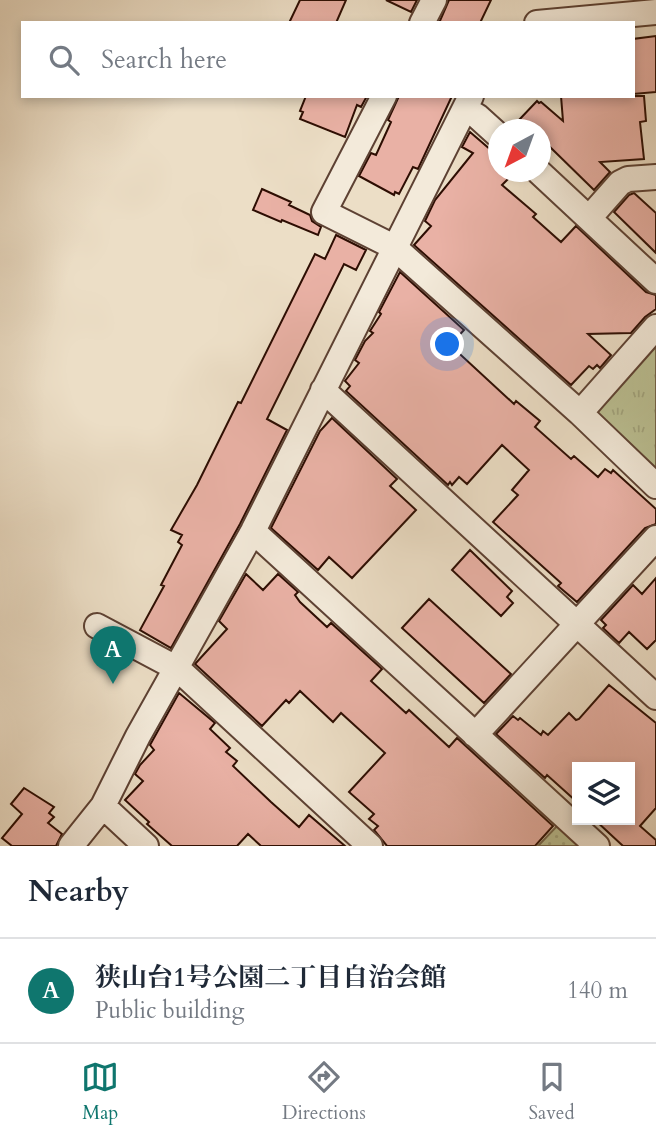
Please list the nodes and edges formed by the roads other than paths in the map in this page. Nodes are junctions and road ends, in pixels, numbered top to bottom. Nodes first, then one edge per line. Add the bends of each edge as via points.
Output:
1 (433, 0) edge
2 (656, 12) edge
3 (423, 21) edge
4 (559, 21) edge
5 (383, 98) edge
6 (468, 103) edge
7 (488, 126) edge
8 (656, 177) edge
9 (550, 182) edge
10 (590, 218) junction
11 (394, 247) junction
12 (656, 281) edge
13 (656, 327) edge
14 (323, 390) junction
15 (580, 413) junction
16 (656, 486) edge
17 (253, 531) junction
18 (656, 538) edge
19 (577, 624) junction
20 (97, 626) dead end
21 (178, 669) junction
22 (656, 697) edge
23 (475, 735) junction
24 (103, 806) junction
25 (71, 846) edge
26 (146, 846) edge
27 (370, 846) edge
28 (597, 846) edge

1 - 3 street
2 - 4 street
5 - 11 street via 324,212
6 - 7 street
6 - 11 street
8 - 10 street via 620,183
9 - 10 street
10 - 12 street
11 - 14 street
11 - 15 street
13 - 15 street
14 - 17 street
14 - 19 street
15 - 16 street
17 - 21 street
17 - 23 street
18 - 19 street
19 - 22 street
19 - 23 street
20 - 21 street
21 - 24 street
21 - 27 street
23 - 28 street
24 - 25 street
24 - 26 street

